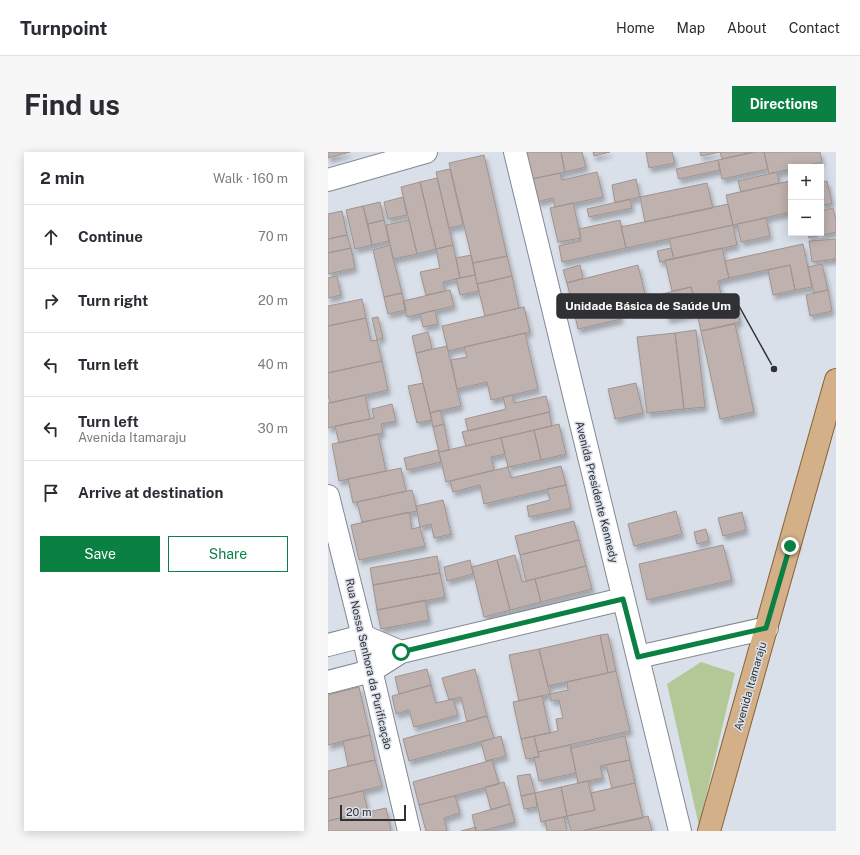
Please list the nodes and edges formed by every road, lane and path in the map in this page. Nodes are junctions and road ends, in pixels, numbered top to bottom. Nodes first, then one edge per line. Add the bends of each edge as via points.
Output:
1 (426, 152) edge
2 (515, 152) edge
3 (328, 180) edge
4 (836, 380) edge
5 (328, 496) edge
6 (623, 599) junction
7 (766, 628) junction
8 (363, 636) junction
9 (328, 645) edge
10 (401, 652) junction
11 (638, 657) junction
12 (371, 671) junction
13 (328, 682) edge
14 (409, 831) edge
15 (680, 831) edge
16 (709, 831) edge

1 - 3 street
2 - 6 street, Avenida Presidente Kennedy
4 - 7 main road, Avenida Itamaraju
5 - 8 street, Rua Nossa Senhora da Purificação
6 - 10 street
6 - 11 street, Avenida Presidente Kennedy
7 - 11 street
7 - 16 main road, Avenida Itamaraju
8 - 9 street
8 - 10 street
8 - 12 street, Rua Nossa Senhora da Purificação
10 - 12 street
11 - 15 street, Avenida Presidente Kennedy
12 - 13 street
12 - 14 street, Rua Nossa Senhora da Purificação

